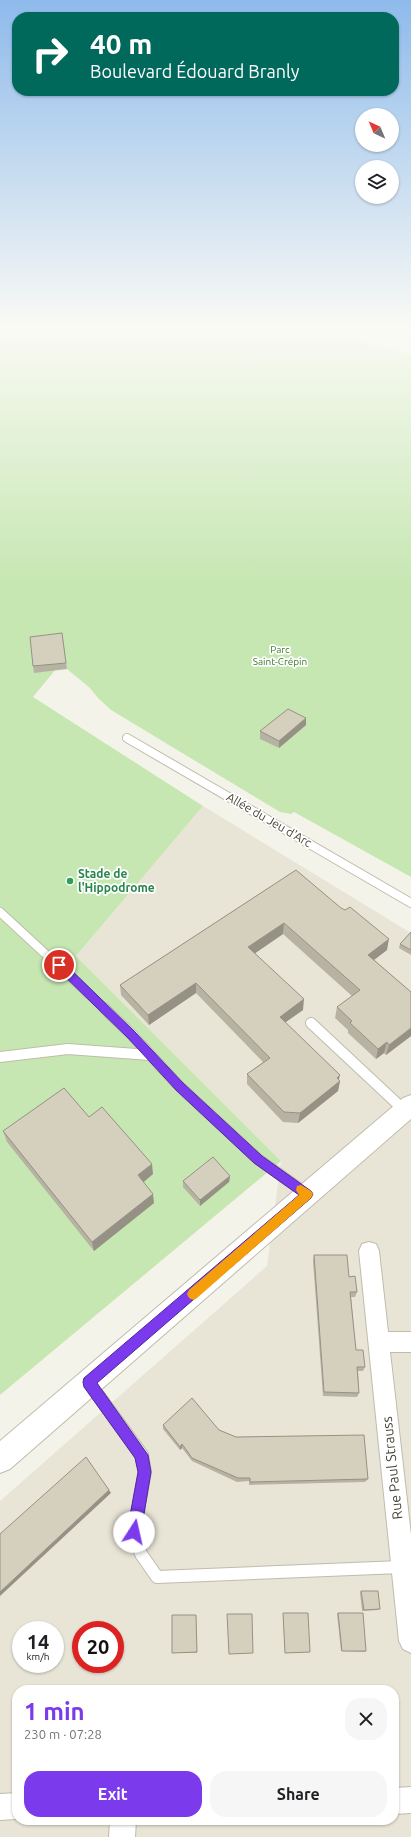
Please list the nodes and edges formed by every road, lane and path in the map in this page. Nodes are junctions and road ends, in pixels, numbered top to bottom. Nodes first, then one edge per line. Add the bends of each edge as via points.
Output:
1 (127, 738) dead end
2 (411, 902) edge
3 (0, 912) edge
4 (311, 1023) dead end
5 (150, 1055) junction
6 (0, 1057) edge
7 (408, 1108) edge
8 (307, 1194) junction
9 (369, 1251) dead end
10 (379, 1342) junction
11 (411, 1342) edge
12 (89, 1382) junction
13 (0, 1459) edge
14 (403, 1567) junction
15 (411, 1641) edge
16 (399, 1800) edge
17 (411, 1800) edge
18 (12, 1806) edge
19 (0, 1807) edge
20 (123, 1825) edge
21 (122, 1837) edge

1 - 2 lane, Allée du Jeu d'Arc
3 - 5 lane via 59,965
4 - 7 lane
5 - 6 lane via 68,1049
5 - 8 lane via 179,1086 258,1160
7 - 8 street
8 - 12 street
9 - 10 street, Rue Paul Strauss
10 - 11 street
10 - 14 street, Rue Paul Strauss
12 - 13 street
12 - 14 lane via 142,1455 144,1472 134,1532 141,1554 157,1577
14 - 15 street, Rue Paul Strauss
16 - 17 street
18 - 19 street
20 - 21 street

